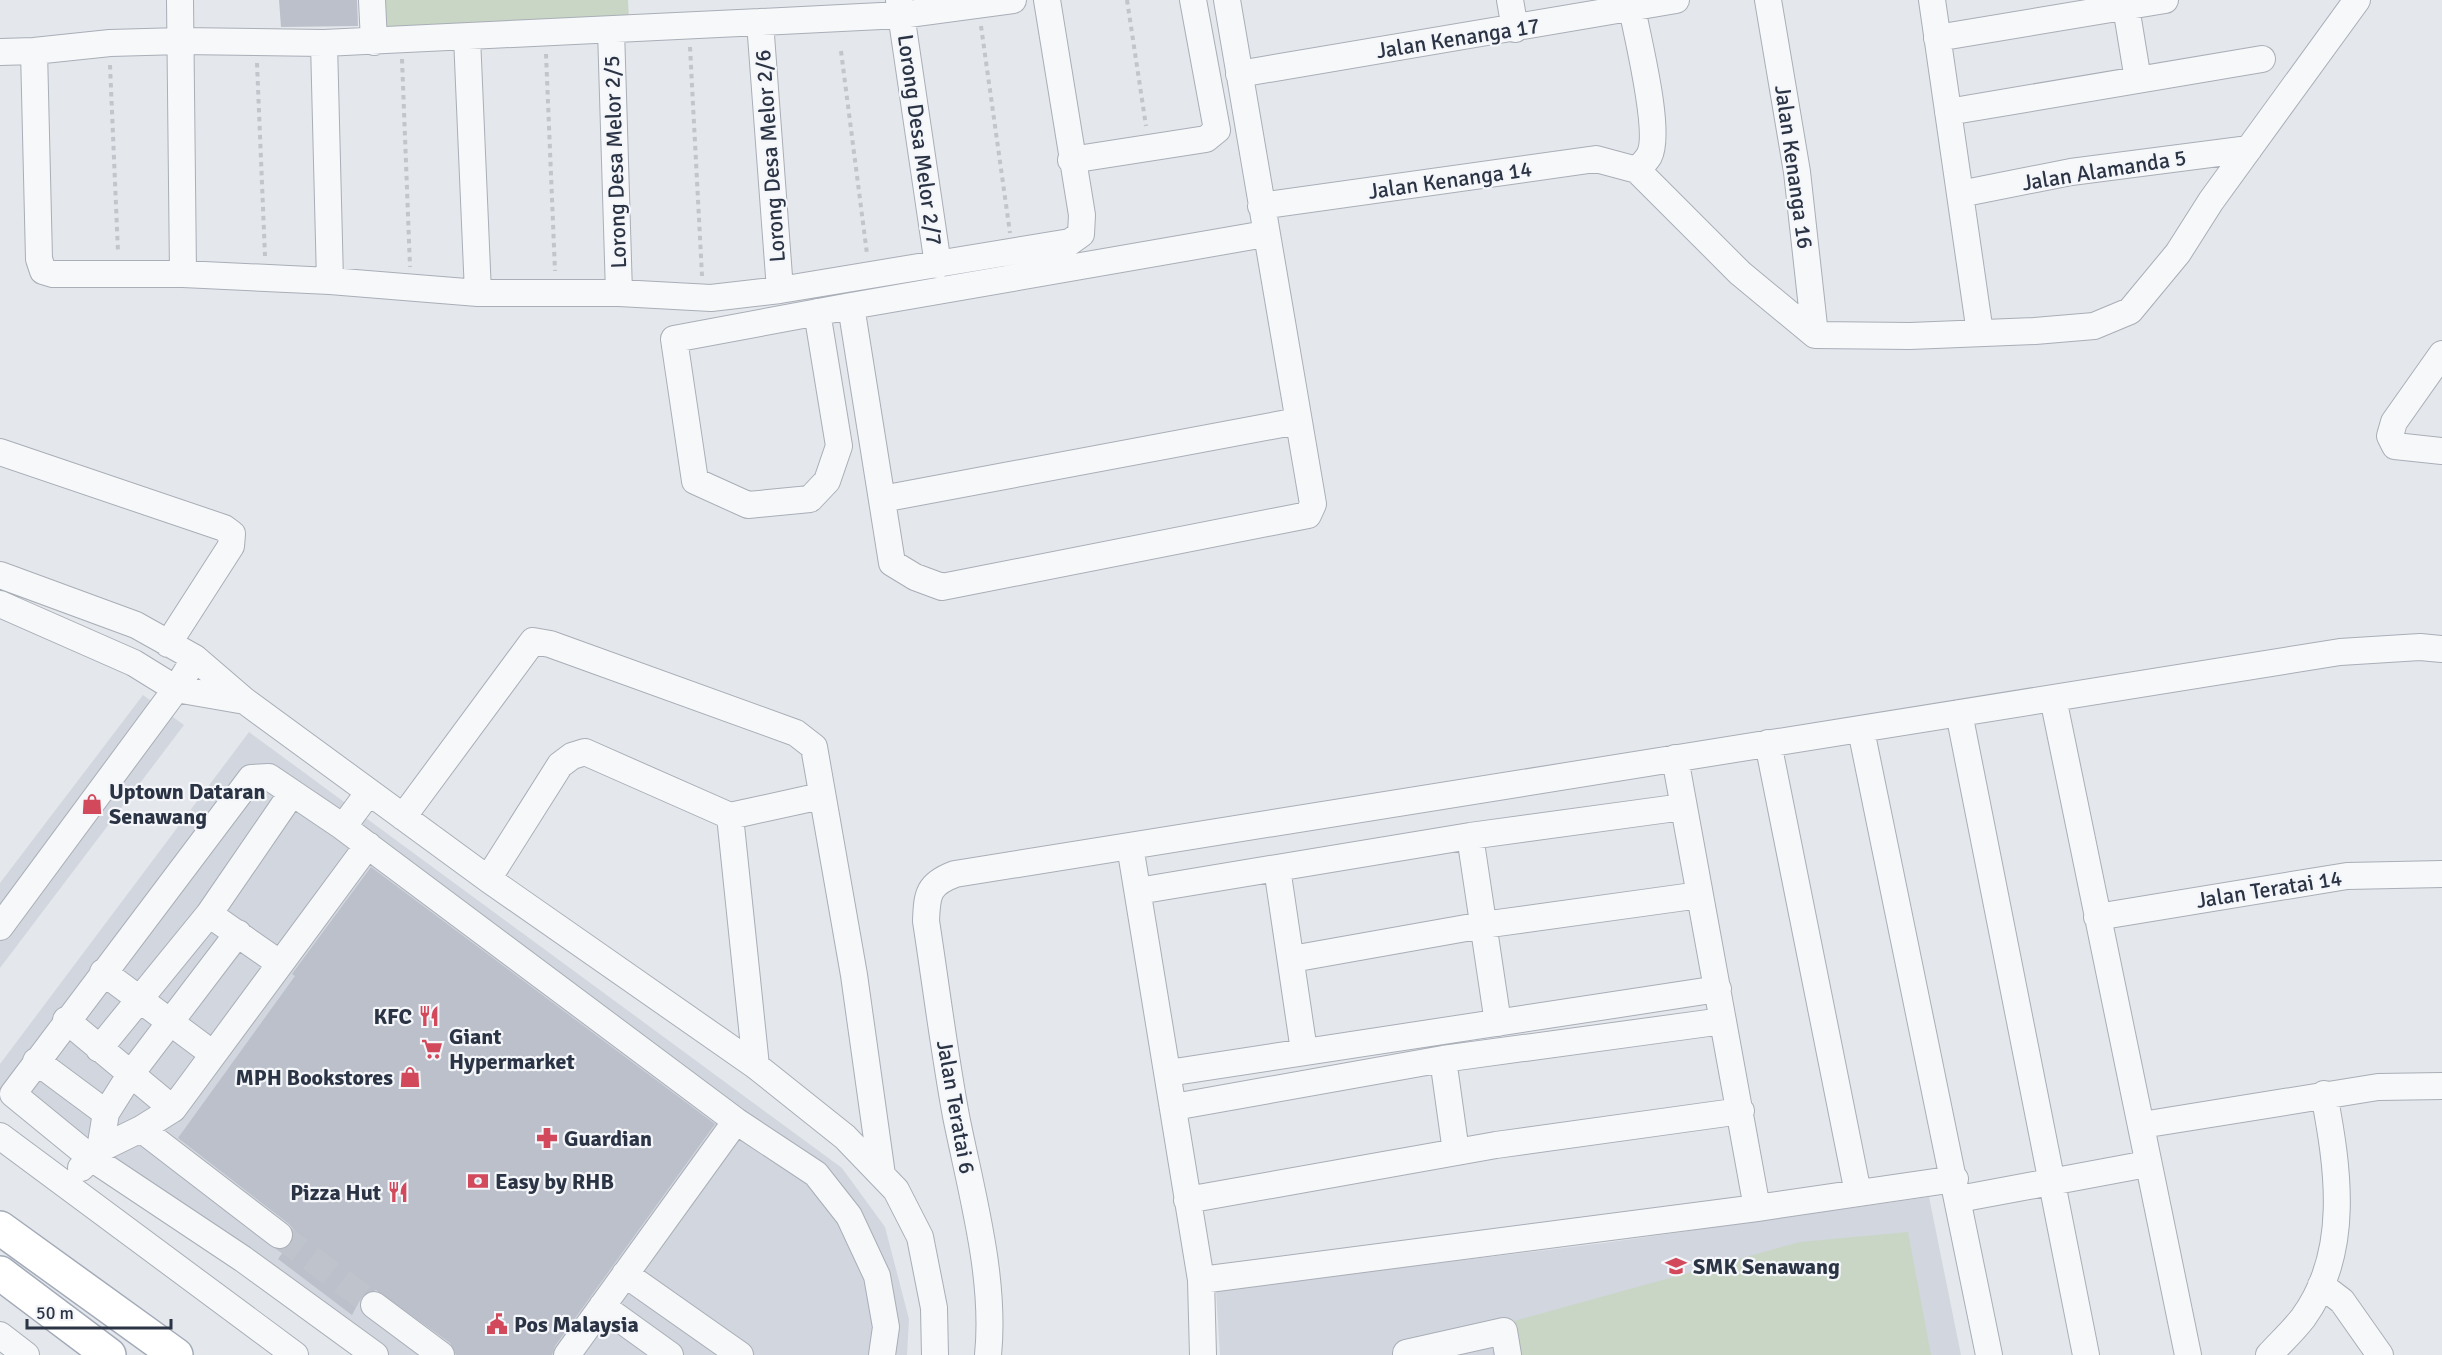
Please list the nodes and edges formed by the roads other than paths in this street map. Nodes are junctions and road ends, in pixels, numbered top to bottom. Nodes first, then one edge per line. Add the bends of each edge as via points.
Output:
1 (180, 0) edge
2 (372, 0) edge
3 (1013, 0) edge
4 (1047, 0) edge
5 (1193, 0) edge
6 (1227, 0) edge
7 (1510, 0) edge
8 (1676, 0) edge
9 (1768, 0) edge
10 (1932, 0) edge
11 (2165, 0) edge
12 (2357, 0) edge
13 (2126, 7) junction
14 (900, 8) edge
15 (1632, 8) junction
16 (760, 22) junction
17 (1515, 29) junction
18 (611, 30) junction
19 (467, 37) junction
20 (1937, 38) junction
21 (181, 41) junction
22 (374, 42) junction
23 (324, 44) junction
24 (34, 51) junction
25 (0, 52) edge
26 (2262, 59) dead end
27 (1239, 74) junction
28 (2138, 80) junction
29 (1948, 112) junction
30 (2249, 149) junction
31 (1071, 160) junction
32 (1637, 170) junction
33 (1960, 194) junction
34 (1262, 206) junction
35 (1265, 234) junction
36 (938, 265) junction
37 (183, 274) junction
38 (330, 281) junction
39 (780, 290) junction
40 (478, 293) junction
41 (619, 293) junction
42 (851, 306) junction
43 (817, 312) junction
44 (1980, 333) junction
45 (1815, 335) junction
46 (2442, 354) edge
47 (1298, 421) junction
48 (2442, 451) edge
49 (0, 452) edge
50 (882, 499) junction
51 (0, 575) edge
52 (0, 604) edge
53 (168, 644) junction
54 (2442, 649) edge
55 (195, 658) junction
56 (176, 689) junction
57 (2052, 698) junction
58 (245, 701) junction
59 (1959, 713) junction
60 (1861, 730) junction
61 (1768, 743) junction
62 (1675, 758) junction
63 (369, 792) junction
64 (292, 793) junction
65 (821, 796) junction
66 (1683, 807) junction
67 (730, 816) junction
68 (403, 817) junction
69 (343, 827) junction
70 (1470, 836) junction
71 (368, 845) junction
72 (1131, 846) junction
73 (1277, 868) junction
74 (2442, 874) edge
75 (488, 879) junction
76 (1138, 891) junction
77 (1700, 895) junction
78 (209, 914) junction
79 (2097, 917) junction
80 (1483, 925) junction
81 (0, 927) edge
82 (238, 933) junction
83 (1292, 959) junction
84 (279, 963) junction
85 (103, 972) junction
86 (1718, 989) junction
87 (139, 999) junction
88 (66, 1020) junction
89 (1723, 1021) junction
90 (170, 1023) junction
91 (1498, 1023) junction
92 (99, 1049) junction
93 (1304, 1051) junction
94 (213, 1054) junction
95 (1443, 1059) junction
96 (36, 1061) junction
97 (756, 1066) junction
98 (1168, 1073) junction
99 (130, 1076) junction
100 (2442, 1086) edge
101 (2324, 1094) junction
102 (1174, 1107) junction
103 (173, 1109) junction
104 (1741, 1111) junction
105 (106, 1113) junction
106 (736, 1121) junction
107 (2142, 1125) junction
108 (141, 1129) junction
109 (0, 1136) edge
110 (1456, 1152) junction
111 (95, 1153) junction
112 (2147, 1164) junction
113 (882, 1176) junction
114 (2052, 1181) junction
115 (68, 1185) junction
116 (1957, 1189) junction
117 (1858, 1193) junction
118 (1187, 1200) junction
119 (1757, 1208) junction
120 (0, 1228) edge
121 (279, 1234) tunnel mouth
122 (0, 1273) edge
123 (625, 1274) junction
124 (1201, 1280) junction
125 (2321, 1285) junction
126 (374, 1305) tunnel mouth
127 (602, 1306) junction
128 (0, 1335) edge
129 (571, 1353) edge
130 (26, 1355) edge
131 (109, 1355) edge
132 (176, 1355) edge
133 (295, 1355) edge
134 (375, 1355) edge
135 (441, 1355) edge
136 (670, 1355) edge
137 (740, 1355) edge
138 (882, 1355) edge
139 (935, 1355) edge
140 (988, 1355) edge
141 (1203, 1355) edge
142 (1406, 1355) edge
143 (1508, 1355) edge
144 (1989, 1355) edge
145 (2086, 1355) edge
146 (2188, 1355) edge
147 (2269, 1355) edge
148 (2380, 1355) edge

1 - 21 street
2 - 22 street
3 - 14 street
4 - 31 street
5 - 31 street via 1217,129 1206,139
6 - 27 street
7 - 17 street
8 - 15 street, Jalan Kenanga 17
9 - 45 street, Jalan Kenanga 16 via 1797,172
10 - 20 street
11 - 13 street
12 - 30 street
13 - 20 street
13 - 28 street
14 - 16 street
14 - 36 street, Lorong Desa Melor 2/7
15 - 17 street, Jalan Kenanga 17
15 - 32 street via 1653,135 1650,155
16 - 18 street
16 - 39 street, Lorong Desa Melor 2/6
17 - 27 street, Jalan Kenanga 17
18 - 19 street
18 - 41 street, Lorong Desa Melor 2/5
19 - 22 street
19 - 40 street
20 - 29 street
21 - 23 street
21 - 24 street
21 - 37 street
22 - 23 street
23 - 38 street
24 - 25 street
24 - 37 street via 39,259 43,271
26 - 28 street
27 - 34 street
28 - 29 street
29 - 33 street
30 - 33 street, Jalan Alamanda 5 via 2071,172
30 - 44 street via 2178,253 2130,311 2094,326
31 - 36 street via 1082,215 1081,234 1070,242
32 - 34 street, Jalan Kenanga 14 via 1596,159
32 - 45 street via 1740,273
33 - 44 street
34 - 35 street
35 - 42 street
35 - 47 street
36 - 39 street
37 - 38 street
38 - 40 street
39 - 41 street via 703,298
40 - 41 street
42 - 43 street
42 - 50 street
43 - 43 street via 674,339 695,481 748,505 810,499 827,481 840,446
44 - 45 street
46 - 48 street via 2394,422 2390,436 2395,446
47 - 50 street
47 - 50 street via 1312,504 1308,515 954,584 942,586 915,577 892,563
49 - 53 street via 232,534 231,546
51 - 53 street via 136,625
52 - 56 street via 134,663
53 - 55 street
54 - 57 street via 2340,652
55 - 56 street
55 - 58 street
56 - 58 street
56 - 81 street
57 - 59 street
57 - 79 street
58 - 63 street
59 - 60 street
59 - 114 street
60 - 61 street
60 - 116 street
61 - 62 street
61 - 117 street
62 - 66 street
62 - 72 street
63 - 68 street
63 - 69 street
64 - 69 street
64 - 78 street
64 - 85 street via 269,777 251,778
65 - 67 street
65 - 68 street via 814,747 796,733 533,641
65 - 113 street via 854,975
66 - 70 street
66 - 77 street
67 - 75 street via 585,752 560,765
67 - 97 street
68 - 75 street
69 - 71 street
70 - 73 street
70 - 80 street
71 - 84 street
71 - 106 street
72 - 76 street
72 - 140 street, Jalan Teratai 6 via 955,874 937,881 927,897 926,921 956,1113 982,1247 990,1334
73 - 76 street
73 - 83 street
74 - 79 street, Jalan Teratai 14 via 2347,876
75 - 97 street
76 - 98 street
77 - 80 street
77 - 86 street
78 - 82 street
78 - 87 street
79 - 107 street
80 - 83 street
80 - 91 street
82 - 84 street
82 - 90 street
83 - 93 street
84 - 94 street
85 - 87 street
85 - 88 street
86 - 89 street
86 - 91 street
87 - 90 street
87 - 92 street
88 - 92 street
88 - 96 street
89 - 95 street
89 - 104 street
90 - 94 street
90 - 99 street
91 - 93 street
92 - 99 street
93 - 98 street
94 - 103 street
95 - 102 street
95 - 110 street
96 - 105 street
96 - 111 street via 13,1094
97 - 113 street via 845,1137
98 - 102 street
99 - 103 street
99 - 105 street
100 - 101 street via 2378,1087
101 - 107 street
101 - 125 street via 2338,1195 2336,1235
102 - 118 street
103 - 108 street
104 - 110 street
104 - 119 street
105 - 111 street
106 - 123 street
106 - 138 street via 816,1174 849,1216 877,1276 886,1327
107 - 112 street
108 - 111 street
108 - 121 street
109 - 115 street
110 - 118 street
111 - 115 street
111 - 134 street
112 - 114 street
112 - 146 street
113 - 139 street via 896,1190 920,1237 934,1308
114 - 116 street
114 - 145 street
115 - 133 street
116 - 117 street
116 - 144 street
117 - 119 street
118 - 124 street
119 - 124 street
120 - 132 main road
122 - 131 main road
123 - 127 street
123 - 137 street
124 - 141 street
125 - 147 street via 2304,1317
125 - 148 street via 2342,1301
126 - 135 street
127 - 129 street
127 - 136 street
128 - 130 street
142 - 143 street via 1504,1331

